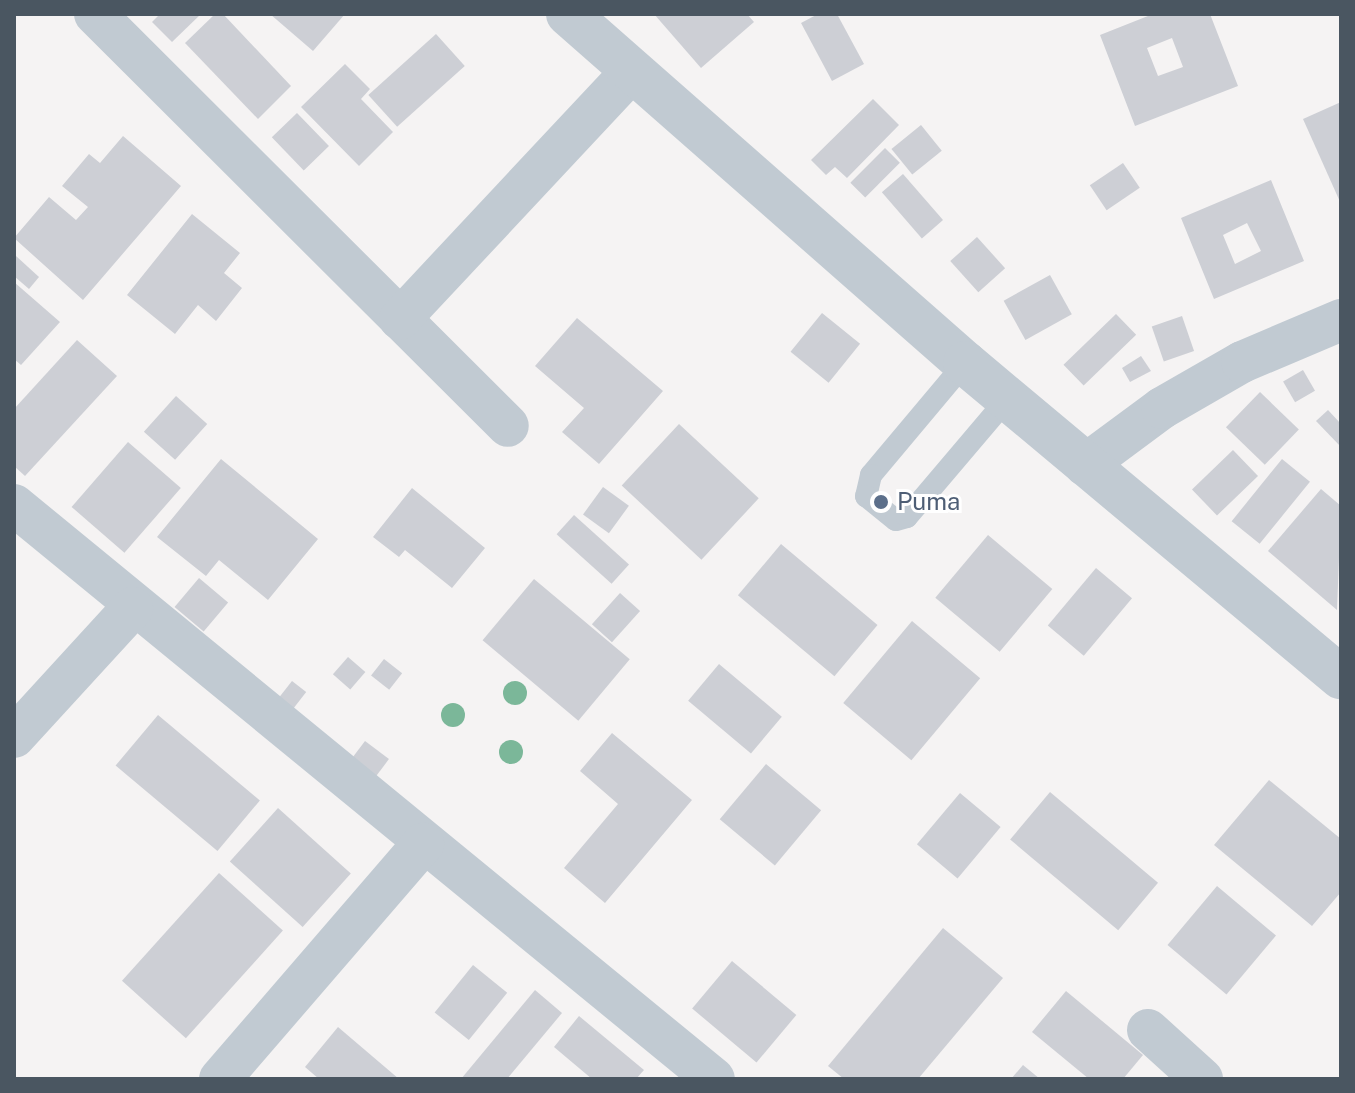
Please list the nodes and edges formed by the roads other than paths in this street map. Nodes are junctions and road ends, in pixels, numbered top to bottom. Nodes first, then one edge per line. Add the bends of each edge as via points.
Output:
1 (95, 14) edge
2 (568, 14) edge
3 (632, 71) junction
4 (400, 319) junction
5 (1341, 320) edge
6 (965, 363) junction
7 (1008, 398) junction
8 (508, 426) dead end
9 (1085, 465) junction
10 (14, 505) edge
11 (132, 608) junction
12 (1341, 677) edge
13 (14, 737) edge
14 (423, 844) junction
15 (1148, 1030) dead end
16 (220, 1079) edge
17 (714, 1079) edge
18 (1202, 1079) edge

1 - 4 street
2 - 3 street
3 - 4 street
3 - 6 street
4 - 8 street
5 - 9 street via 1202,385
6 - 7 street
6 - 7 lane via 871,475 866,496 896,520 907,517
7 - 9 street
9 - 12 street
10 - 11 street
11 - 13 street
11 - 14 street
14 - 16 street
14 - 17 street
15 - 18 street

